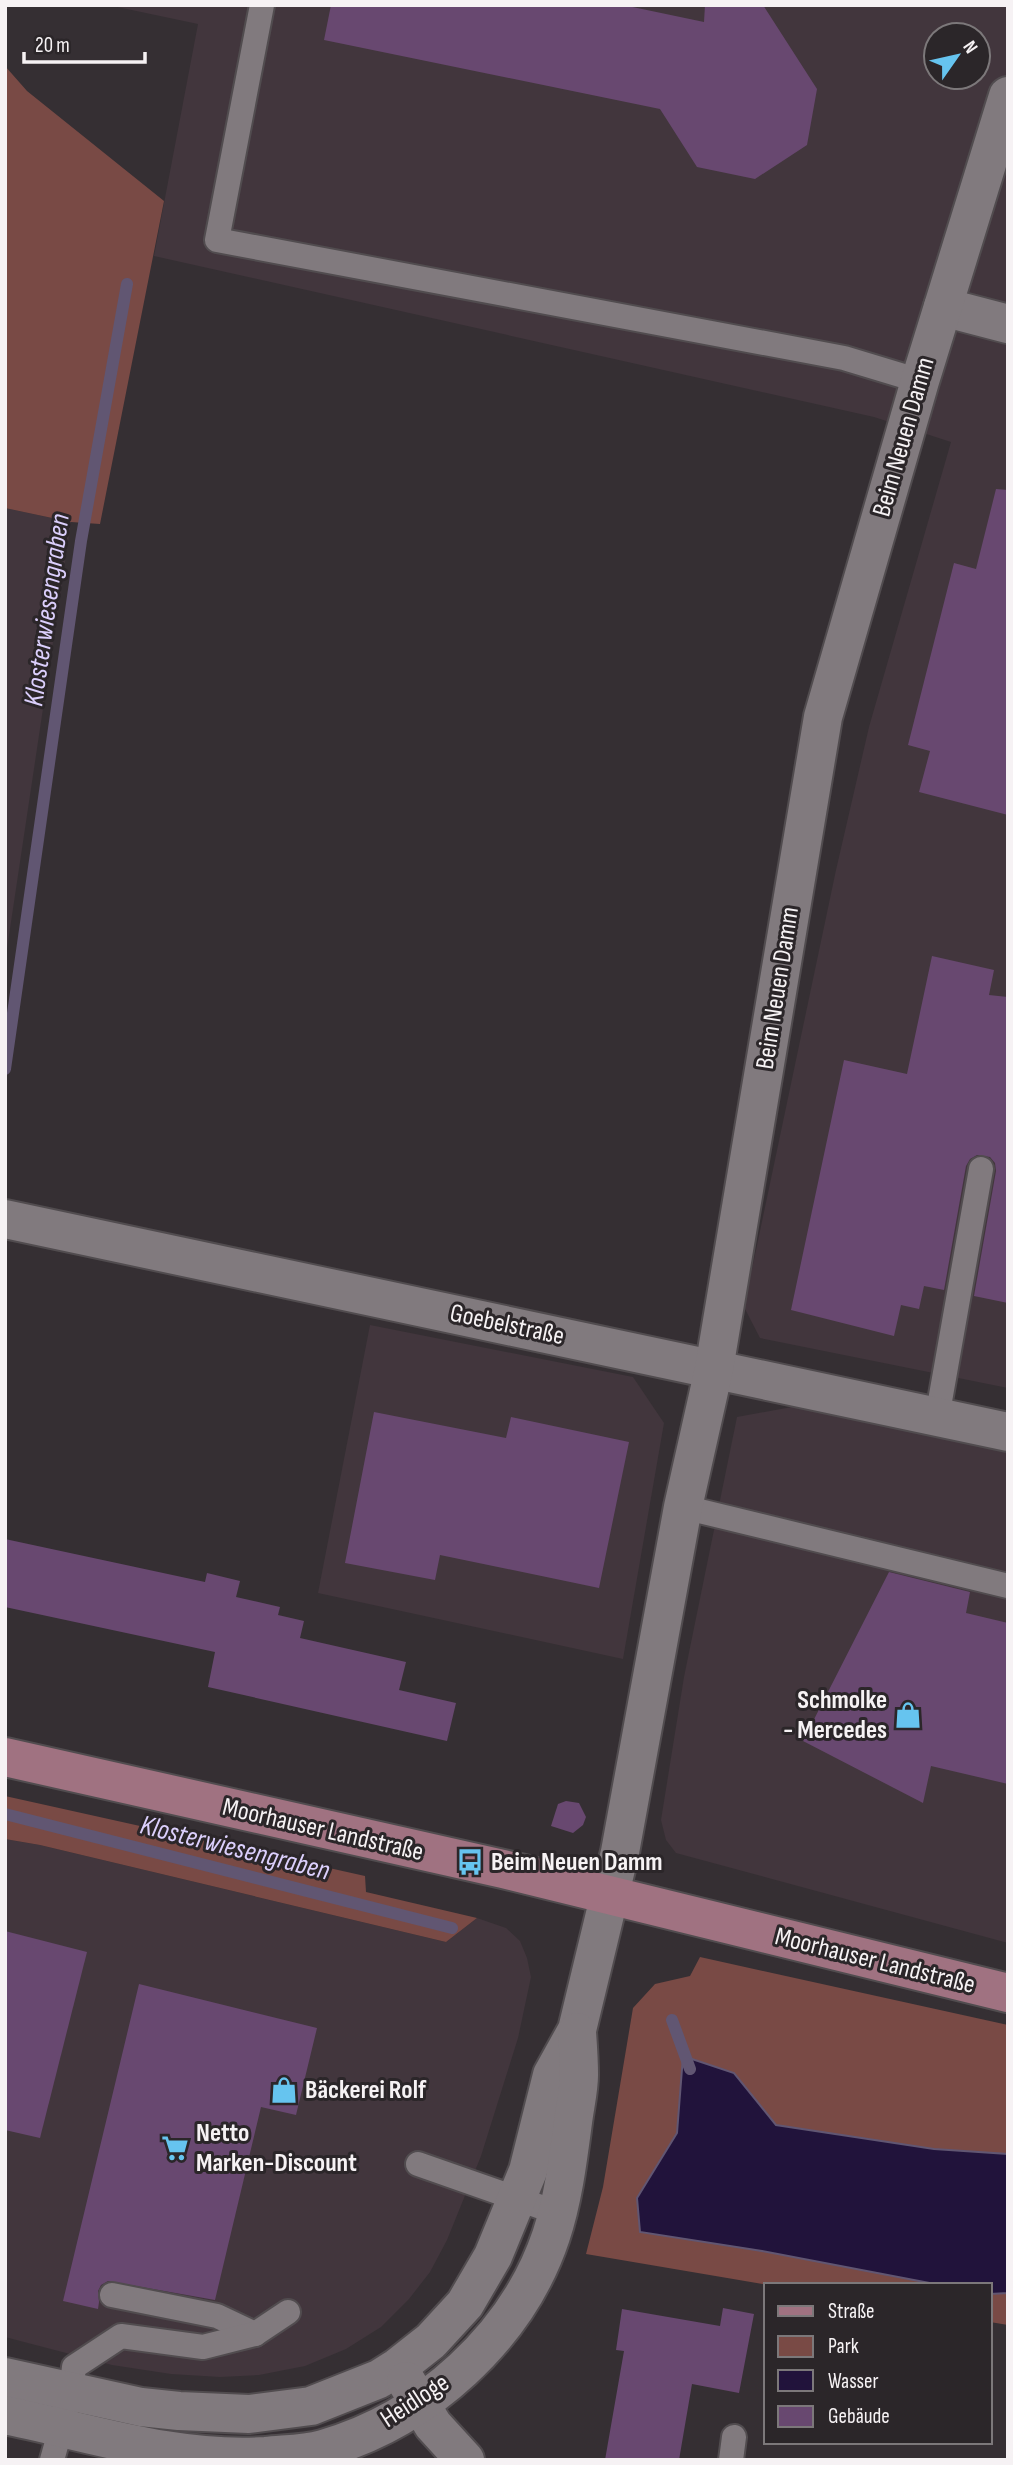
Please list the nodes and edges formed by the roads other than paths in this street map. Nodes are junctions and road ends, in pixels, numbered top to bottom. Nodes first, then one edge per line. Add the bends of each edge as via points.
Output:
1 (262, 5) edge
2 (1004, 119) edge
3 (943, 307) junction
4 (1008, 324) edge
5 (920, 381) junction
6 (981, 1169) dead end
7 (5, 1219) edge
8 (714, 1369) junction
9 (937, 1418) junction
10 (1008, 1432) edge
11 (683, 1507) junction
12 (1008, 1586) edge
13 (5, 1757) edge
14 (609, 1895) junction
15 (1008, 1993) edge
16 (577, 2030) junction
17 (418, 2164) dead end
18 (517, 2199) junction
19 (558, 2213) junction
20 (112, 2295) dead end
21 (288, 2312) dead end
22 (255, 2334) junction
23 (398, 2367) junction
24 (5, 2377) edge
25 (71, 2392) junction
26 (420, 2403) junction
27 (5, 2415) edge
28 (56, 2444) edge
29 (465, 2460) edge

1 - 5 lane via 217,240 844,358
2 - 3 street, Beim Neuen Damm
3 - 4 street
3 - 5 street, Beim Neuen Damm
5 - 8 street, Beim Neuen Damm via 823,716
6 - 9 lane
7 - 8 street, Goebelstraße
8 - 9 street, Goebelstraße
8 - 11 street, Beim Neuen Damm
9 - 10 street, Goebelstraße
11 - 12 lane
11 - 14 street, Beim Neuen Damm
13 - 14 street, Moorhauser Landstraße
14 - 15 street, Moorhauser Landstraße
14 - 16 street, Heidloge
16 - 18 street, Heidloge via 552,2075
16 - 19 street, Heidloge via 579,2077
17 - 18 lane
18 - 19 lane
18 - 23 street, Heidloge via 493,2256 465,2304 431,2341
19 - 26 street, Heidloge via 538,2267 502,2327 454,2377
20 - 22 lane via 217,2316
21 - 22 lane
22 - 25 lane via 204,2347 121,2336 74,2367
23 - 25 street, Heidloge via 311,2406 249,2414 141,2407
23 - 26 street
24 - 25 street, Heidloge
25 - 28 lane
26 - 28 street, Heidloge via 358,2436 322,2449 264,2456
26 - 29 street
27 - 28 street, Heidloge

